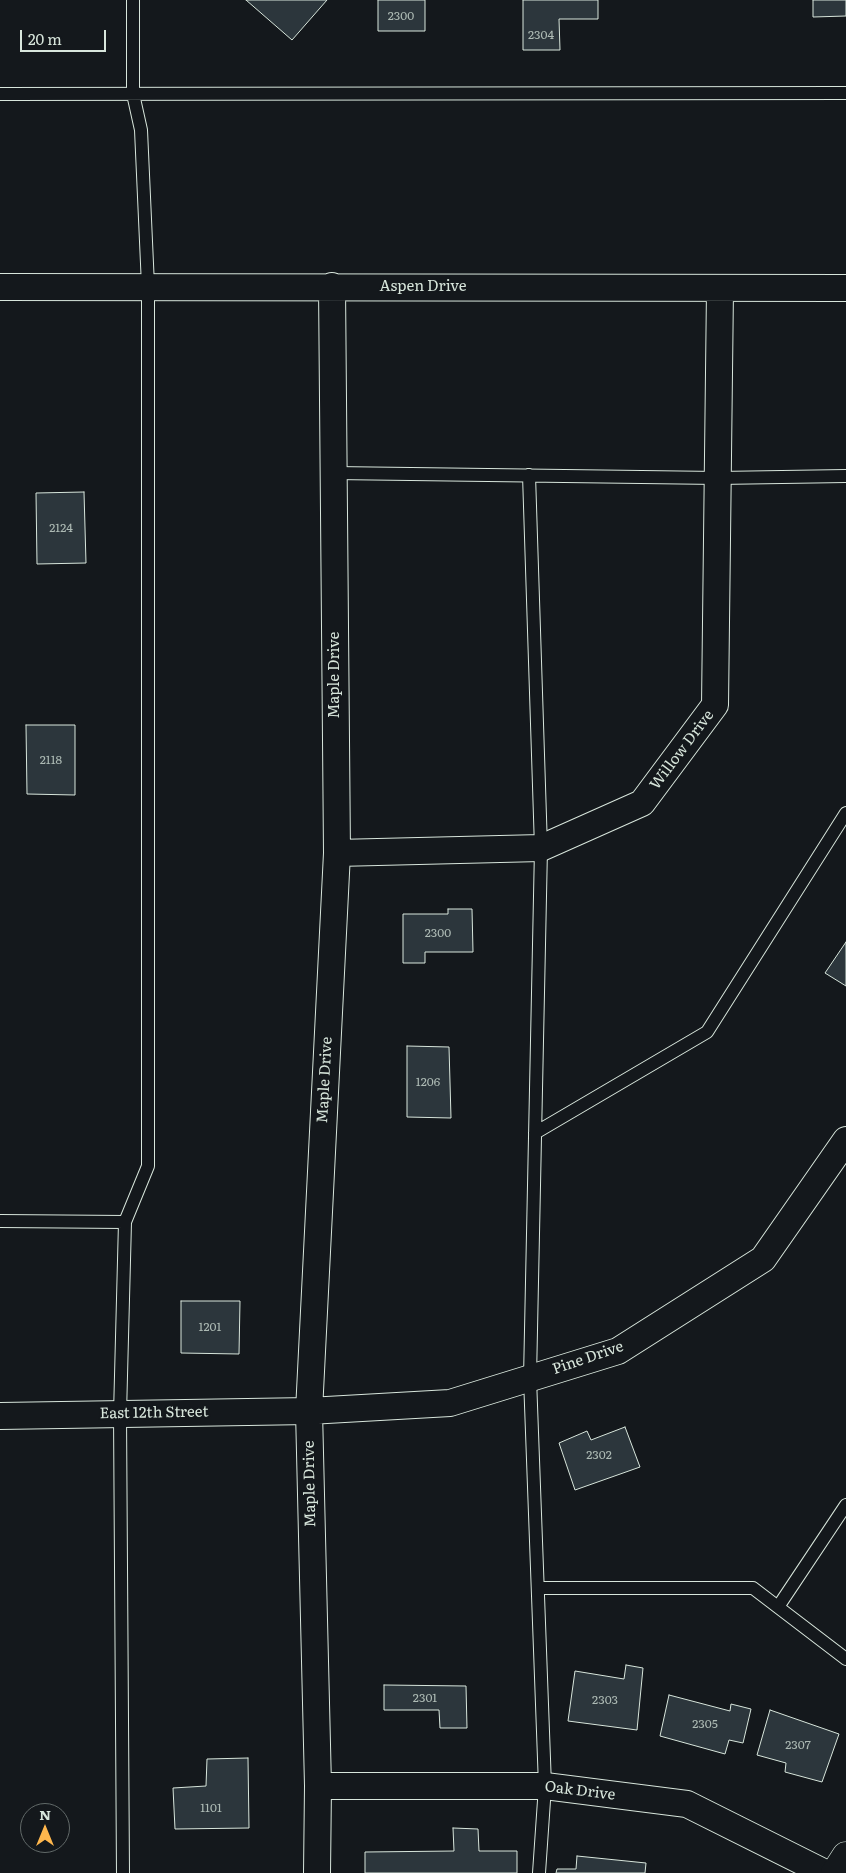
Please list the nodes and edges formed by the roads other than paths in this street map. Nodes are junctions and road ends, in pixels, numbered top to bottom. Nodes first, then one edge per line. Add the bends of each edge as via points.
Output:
1 (133, 0) edge
2 (846, 93) edge
3 (0, 94) edge
4 (133, 94) junction
5 (148, 286) junction
6 (332, 286) junction
7 (0, 287) edge
8 (846, 288) edge
9 (720, 289) junction
10 (334, 473) junction
11 (529, 475) junction
12 (846, 476) edge
13 (718, 478) junction
14 (846, 813) edge
15 (540, 848) junction
16 (337, 854) junction
17 (535, 1133) junction
18 (846, 1140) edge
19 (0, 1221) edge
20 (125, 1222) junction
21 (530, 1378) junction
22 (309, 1411) junction
23 (120, 1414) junction
24 (0, 1416) edge
25 (846, 1505) edge
26 (538, 1588) junction
27 (778, 1608) junction
28 (846, 1660) edge
29 (318, 1786) junction
30 (545, 1786) junction
31 (846, 1856) edge
32 (122, 1873) edge
33 (317, 1873) edge
34 (539, 1873) edge
35 (825, 1873) edge
36 (835, 1873) edge

1 - 4 lane
2 - 4 lane
3 - 4 lane
4 - 5 lane via 141,130
5 - 6 street, Aspen Drive
5 - 7 street, Aspen Drive
5 - 20 lane via 148,1166
6 - 9 street, Aspen Drive
6 - 10 street, Maple Drive
8 - 9 street, Aspen Drive
9 - 13 street, Willow Drive
10 - 11 lane
10 - 16 street, Maple Drive
11 - 13 lane
11 - 15 lane
12 - 13 lane
13 - 15 street, Willow Drive via 715,705 642,804
14 - 17 lane via 707,1032
15 - 16 street, Willow Drive
15 - 17 lane
16 - 22 street, Maple Drive
17 - 21 lane
18 - 21 street, Pine Drive via 764,1259 618,1351
19 - 20 lane
20 - 23 lane
21 - 22 street, Pine Drive via 450,1403
21 - 26 lane
22 - 23 street, East 12th Street
22 - 29 street, Maple Drive
23 - 24 street, East 12th Street
23 - 32 lane
25 - 27 lane
26 - 27 lane via 753,1588
26 - 30 lane
27 - 28 lane
29 - 30 street, Oak Drive
29 - 33 street, Maple Drive
30 - 34 lane
30 - 35 street, Oak Drive via 687,1804
31 - 36 street

